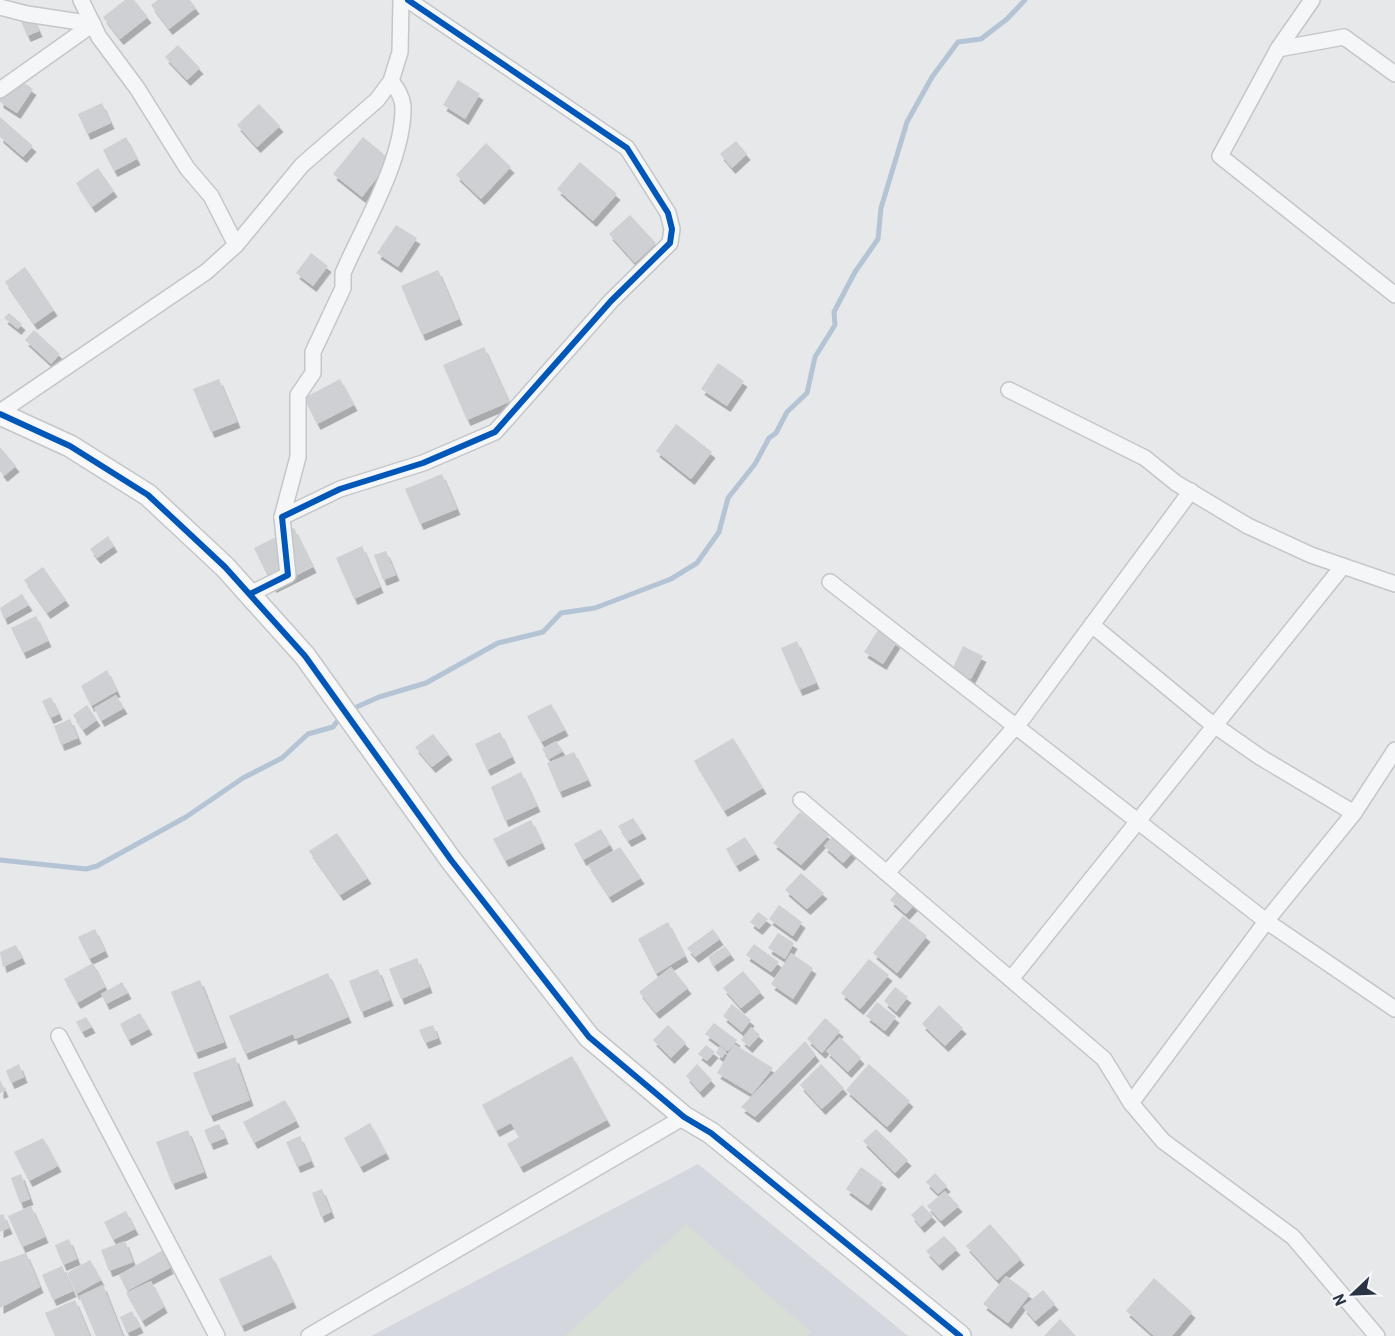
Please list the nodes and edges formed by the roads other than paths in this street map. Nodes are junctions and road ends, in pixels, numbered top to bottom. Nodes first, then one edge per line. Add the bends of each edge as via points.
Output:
1 (81, 0) edge
2 (401, 0) edge
3 (408, 0) edge
4 (1312, 0) edge
5 (0, 7) edge
6 (93, 24) junction
7 (1278, 49) junction
8 (1395, 74) edge
9 (391, 81) junction
10 (0, 90) edge
11 (236, 246) junction
12 (1395, 295) edge
13 (1009, 390) dead end
14 (0, 413) edge
15 (1191, 491) junction
16 (282, 517) junction
17 (1343, 566) junction
18 (830, 582) dead end
19 (1395, 584) edge
20 (250, 594) junction
21 (1092, 626) junction
22 (1215, 726) junction
23 (1016, 727) junction
24 (1395, 750) edge
25 (801, 800) dead end
26 (1354, 813) junction
27 (1138, 822) junction
28 (887, 873) junction
29 (1266, 921) junction
30 (1011, 980) junction
31 (1395, 1009) edge
32 (59, 1036) dead end
33 (1131, 1103) junction
34 (684, 1117) junction
35 (217, 1336) edge
36 (309, 1336) edge
37 (960, 1336) edge
38 (1377, 1336) edge

1 - 6 street
2 - 9 street via 400,52
3 - 16 street via 627,148 668,213 670,243 610,301 495,432 423,463 340,489
4 - 7 street
5 - 6 street
6 - 10 street
6 - 11 street via 187,168 211,196
7 - 8 street via 1344,37
7 - 12 street via 1220,156
9 - 11 street via 377,100 302,165
9 - 16 street via 403,105 398,142 343,273 343,288 313,352 313,373 298,396 298,457
11 - 14 street via 206,272
13 - 15 street via 1145,458
14 - 20 street via 70,446 147,495
15 - 17 street via 1248,526
15 - 21 street
16 - 20 street via 288,575
17 - 19 street
17 - 22 street
18 - 23 street
20 - 34 street via 305,656 451,860 589,1037
21 - 22 street
21 - 23 street
22 - 26 street
22 - 27 street
23 - 27 street
23 - 28 street
24 - 26 street
25 - 28 street
26 - 29 street
27 - 29 street
27 - 30 street
28 - 30 street
29 - 31 street
29 - 33 street
30 - 33 street via 1104,1059
32 - 35 street
33 - 38 street via 1163,1141 1293,1237
34 - 36 street
34 - 37 street via 711,1133

